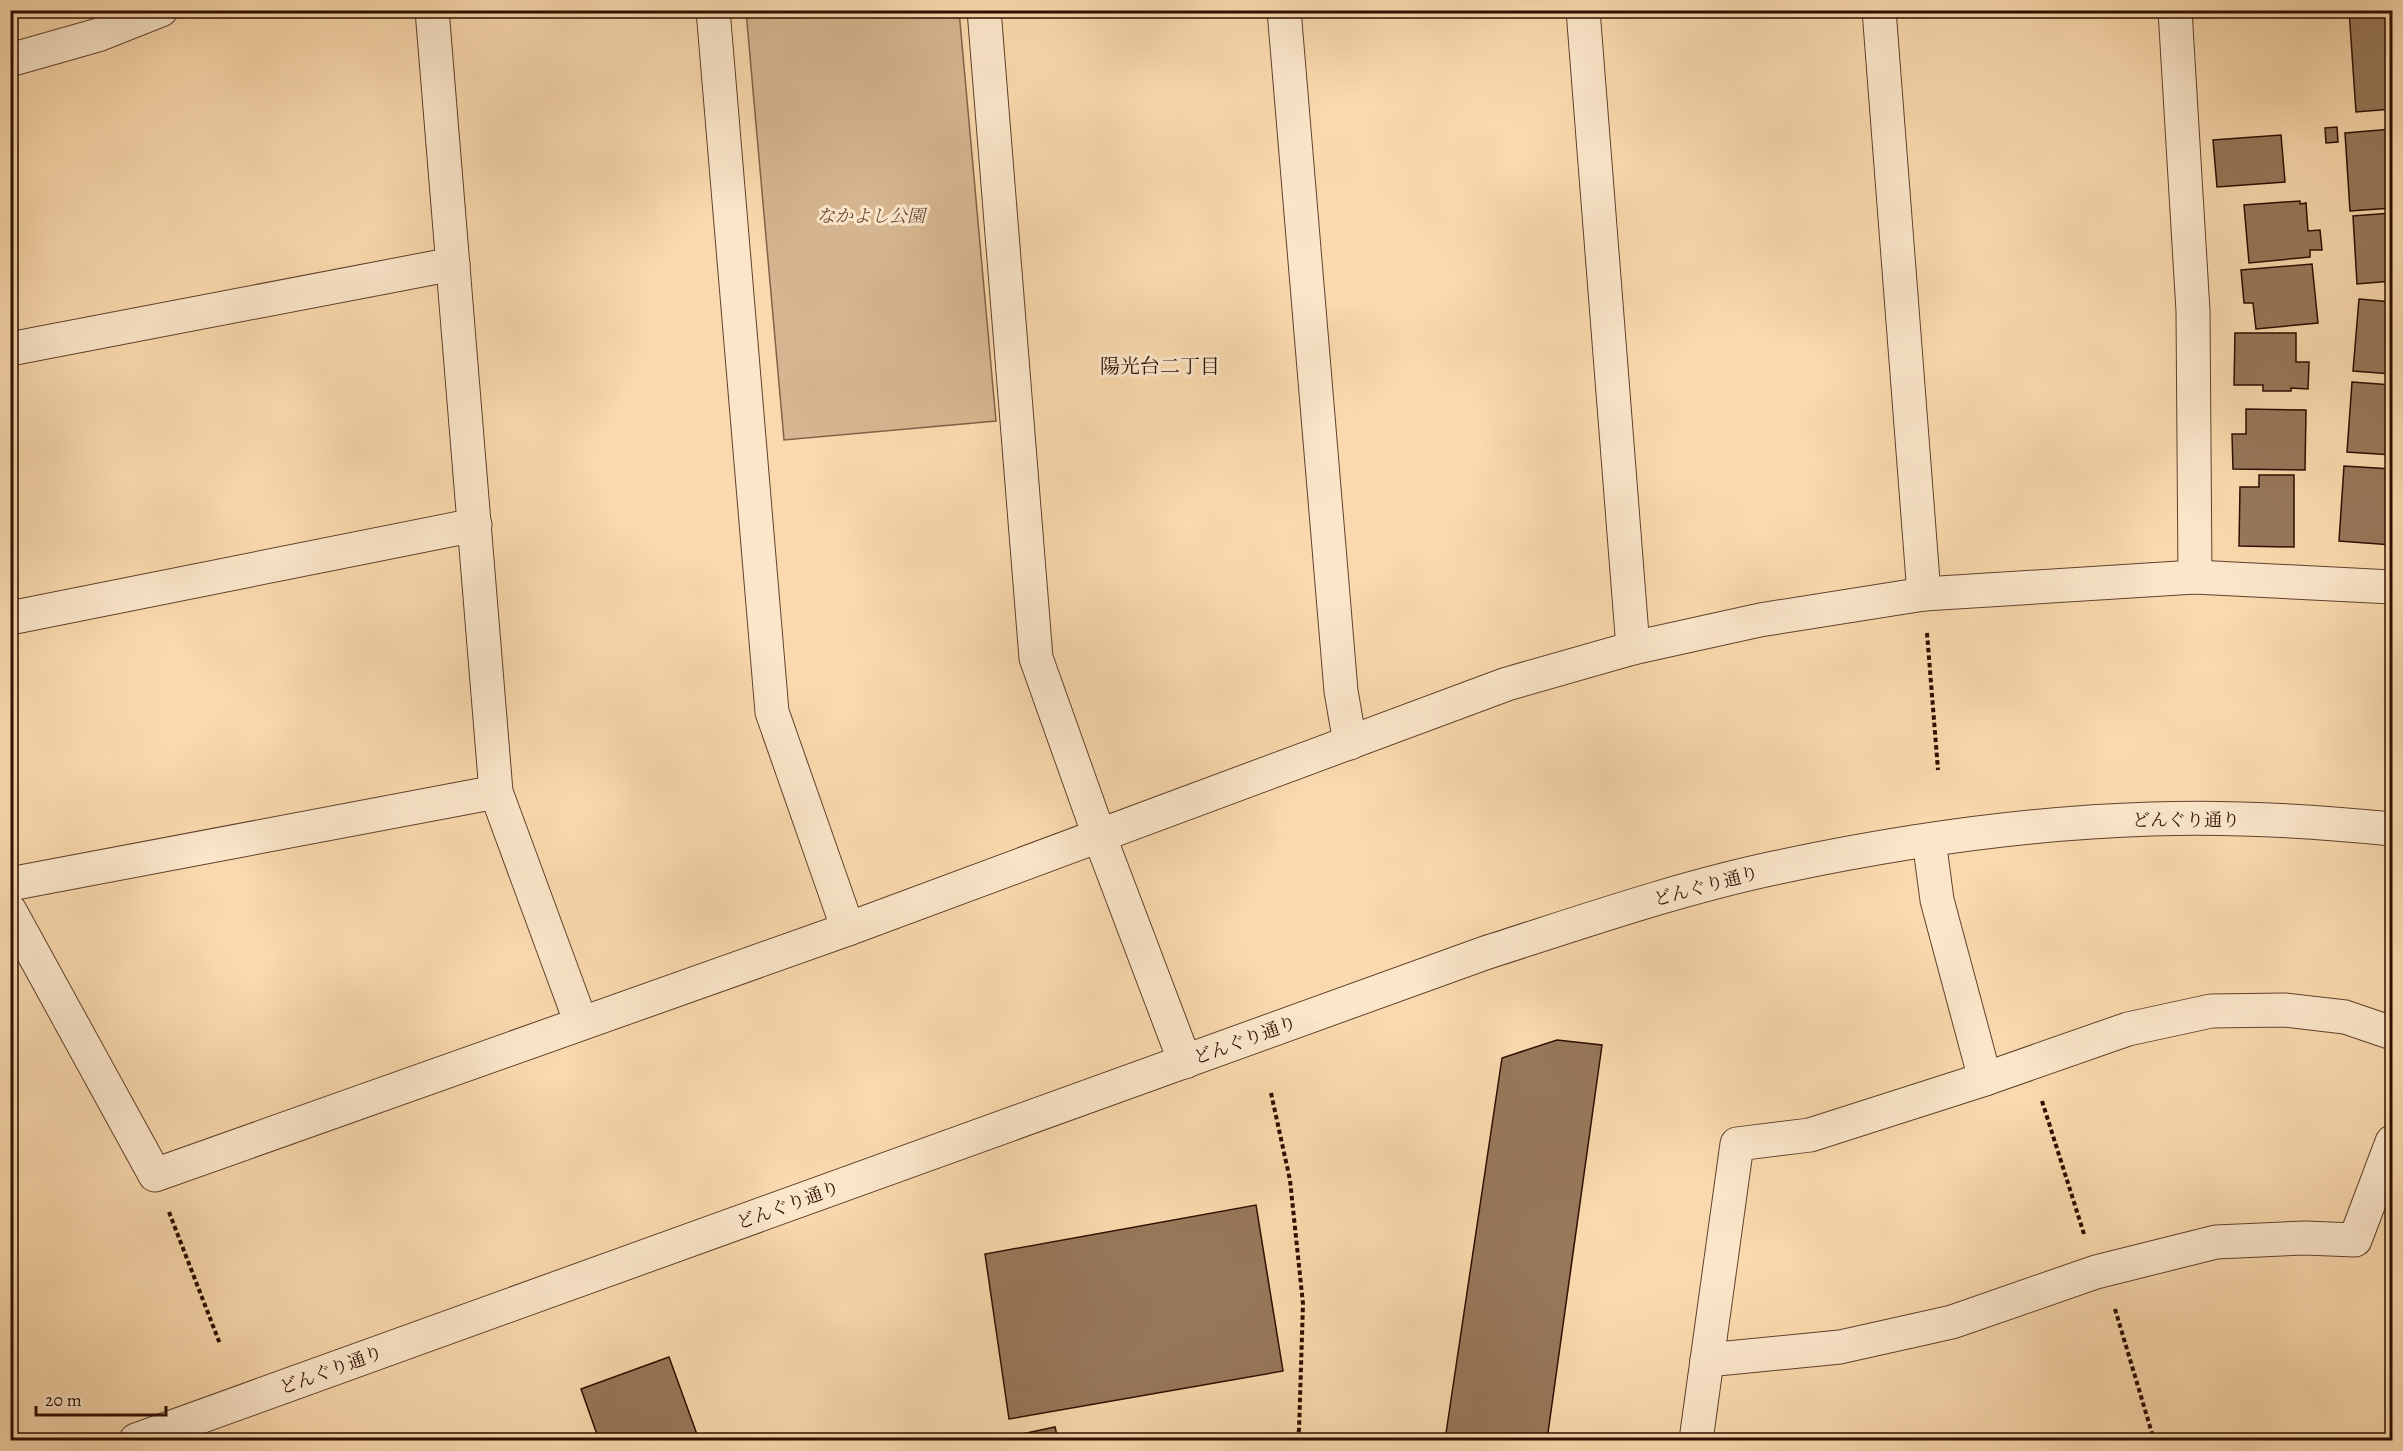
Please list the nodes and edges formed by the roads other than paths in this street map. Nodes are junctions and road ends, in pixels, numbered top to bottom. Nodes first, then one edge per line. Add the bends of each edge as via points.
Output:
1 (161, 10) edge
2 (432, 10) edge
3 (713, 10) edge
4 (984, 10) edge
5 (1284, 10) edge
6 (1583, 10) edge
7 (1880, 10) edge
8 (2175, 10) edge
9 (10, 60) edge
10 (453, 264) junction
11 (10, 349) edge
12 (475, 525) junction
13 (2195, 577) junction
14 (2392, 587) edge
15 (1924, 594) junction
16 (10, 618) edge
17 (1633, 648) junction
18 (1350, 743) junction
19 (496, 792) junction
20 (2392, 829) edge
21 (1099, 836) junction
22 (1929, 840) junction
23 (10, 884) edge
24 (10, 911) edge
25 (848, 929) junction
26 (581, 1023) junction
27 (2392, 1033) edge
28 (1185, 1062) junction
29 (1985, 1079) junction
30 (2392, 1142) edge
31 (1707, 1360) junction
32 (136, 1440) edge
33 (1696, 1440) edge

1 - 9 street via 98,35
2 - 10 street
3 - 25 street via 771,712
4 - 21 street via 1036,658
5 - 18 street via 1341,692
6 - 17 street
7 - 15 street
8 - 13 street via 2193,311
10 - 11 street
10 - 12 street
12 - 16 street
12 - 19 street
13 - 14 street
13 - 15 street
15 - 17 street via 1760,620
17 - 18 street via 1507,684
18 - 21 street
19 - 23 street
19 - 26 street
20 - 22 street, どんぐり通り via 2317,822 2153,819 2056,824
21 - 25 street
21 - 28 street
22 - 28 street, どんぐり通り via 1778,868 1642,903 1485,953
22 - 29 street via 1937,900
24 - 26 street via 155,1175
25 - 26 street
27 - 29 street via 2345,1017 2284,1010 2211,1011 2128,1029
28 - 32 street, どんぐり通り
29 - 31 street via 1810,1135 1737,1144
30 - 31 street via 2355,1240 2216,1242 2100,1271 1952,1322 1840,1347
31 - 33 street

